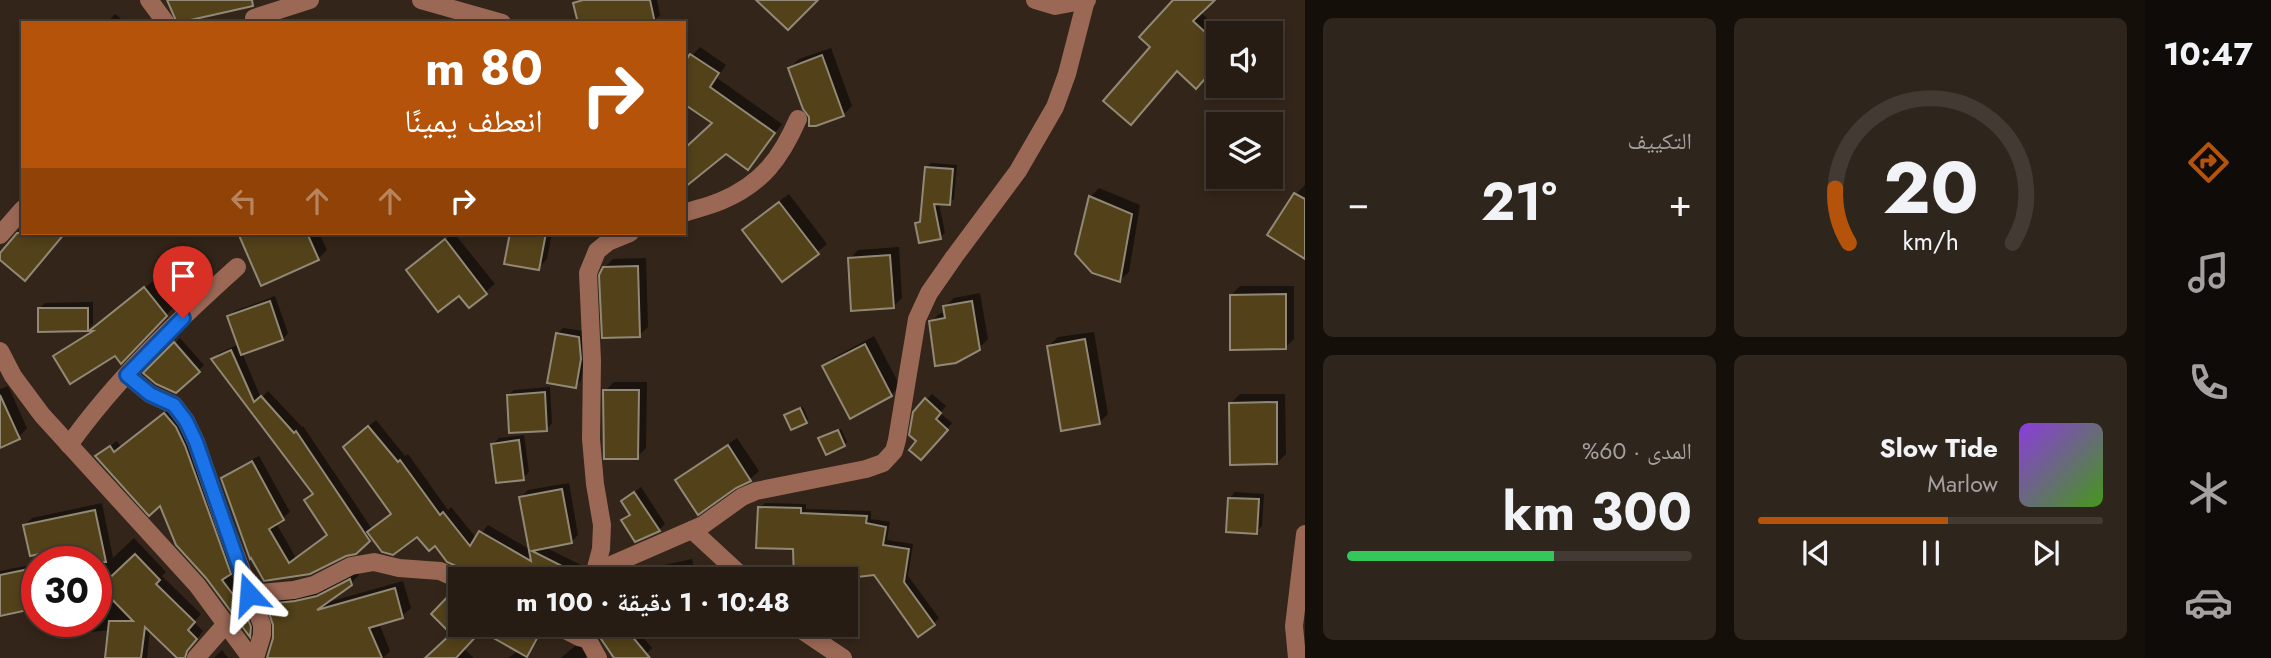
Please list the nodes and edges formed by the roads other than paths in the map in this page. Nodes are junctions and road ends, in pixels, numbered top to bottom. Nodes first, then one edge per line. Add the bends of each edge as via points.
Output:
1 (149, 0) edge
2 (258, 0) edge
3 (280, 0) edge
4 (310, 0) edge
5 (421, 0) edge
6 (1035, 0) edge
7 (1087, 0) edge
8 (251, 20) edge
9 (165, 21) edge
10 (495, 21) edge
11 (798, 118) dead end
12 (21, 211) edge
13 (686, 213) edge
14 (0, 235) edge
15 (608, 237) edge
16 (237, 267) dead end
17 (0, 351) edge
18 (127, 375) junction
19 (69, 445) junction
20 (692, 530) junction
21 (1305, 534) edge
22 (596, 567) edge
23 (613, 567) edge
24 (731, 567) edge
25 (448, 575) edge
26 (249, 594) junction
27 (226, 624) junction
28 (585, 637) edge
29 (810, 637) edge
30 (196, 658) edge
31 (253, 658) edge
32 (598, 658) edge
33 (843, 658) edge
34 (1297, 658) edge

1 - 9 street
2 - 8 street
3 - 8 street
4 - 8 street
5 - 10 street
6 - 7 street via 1055,6
7 - 20 street via 1067,74 1043,129 929,293 917,319 897,440 890,457 866,469 756,491
11 - 13 street via 782,152 753,183
12 - 14 street
15 - 22 street via 588,273 591,439 602,524
16 - 18 street
17 - 19 street via 13,376
18 - 19 street
18 - 26 street via 150,394 174,405 186,421
19 - 27 street
20 - 23 street
20 - 24 street
21 - 34 street via 1294,626
25 - 26 street via 373,562 351,566 314,585
26 - 31 street via 262,625
27 - 30 street
27 - 31 street
28 - 32 street
29 - 33 street

